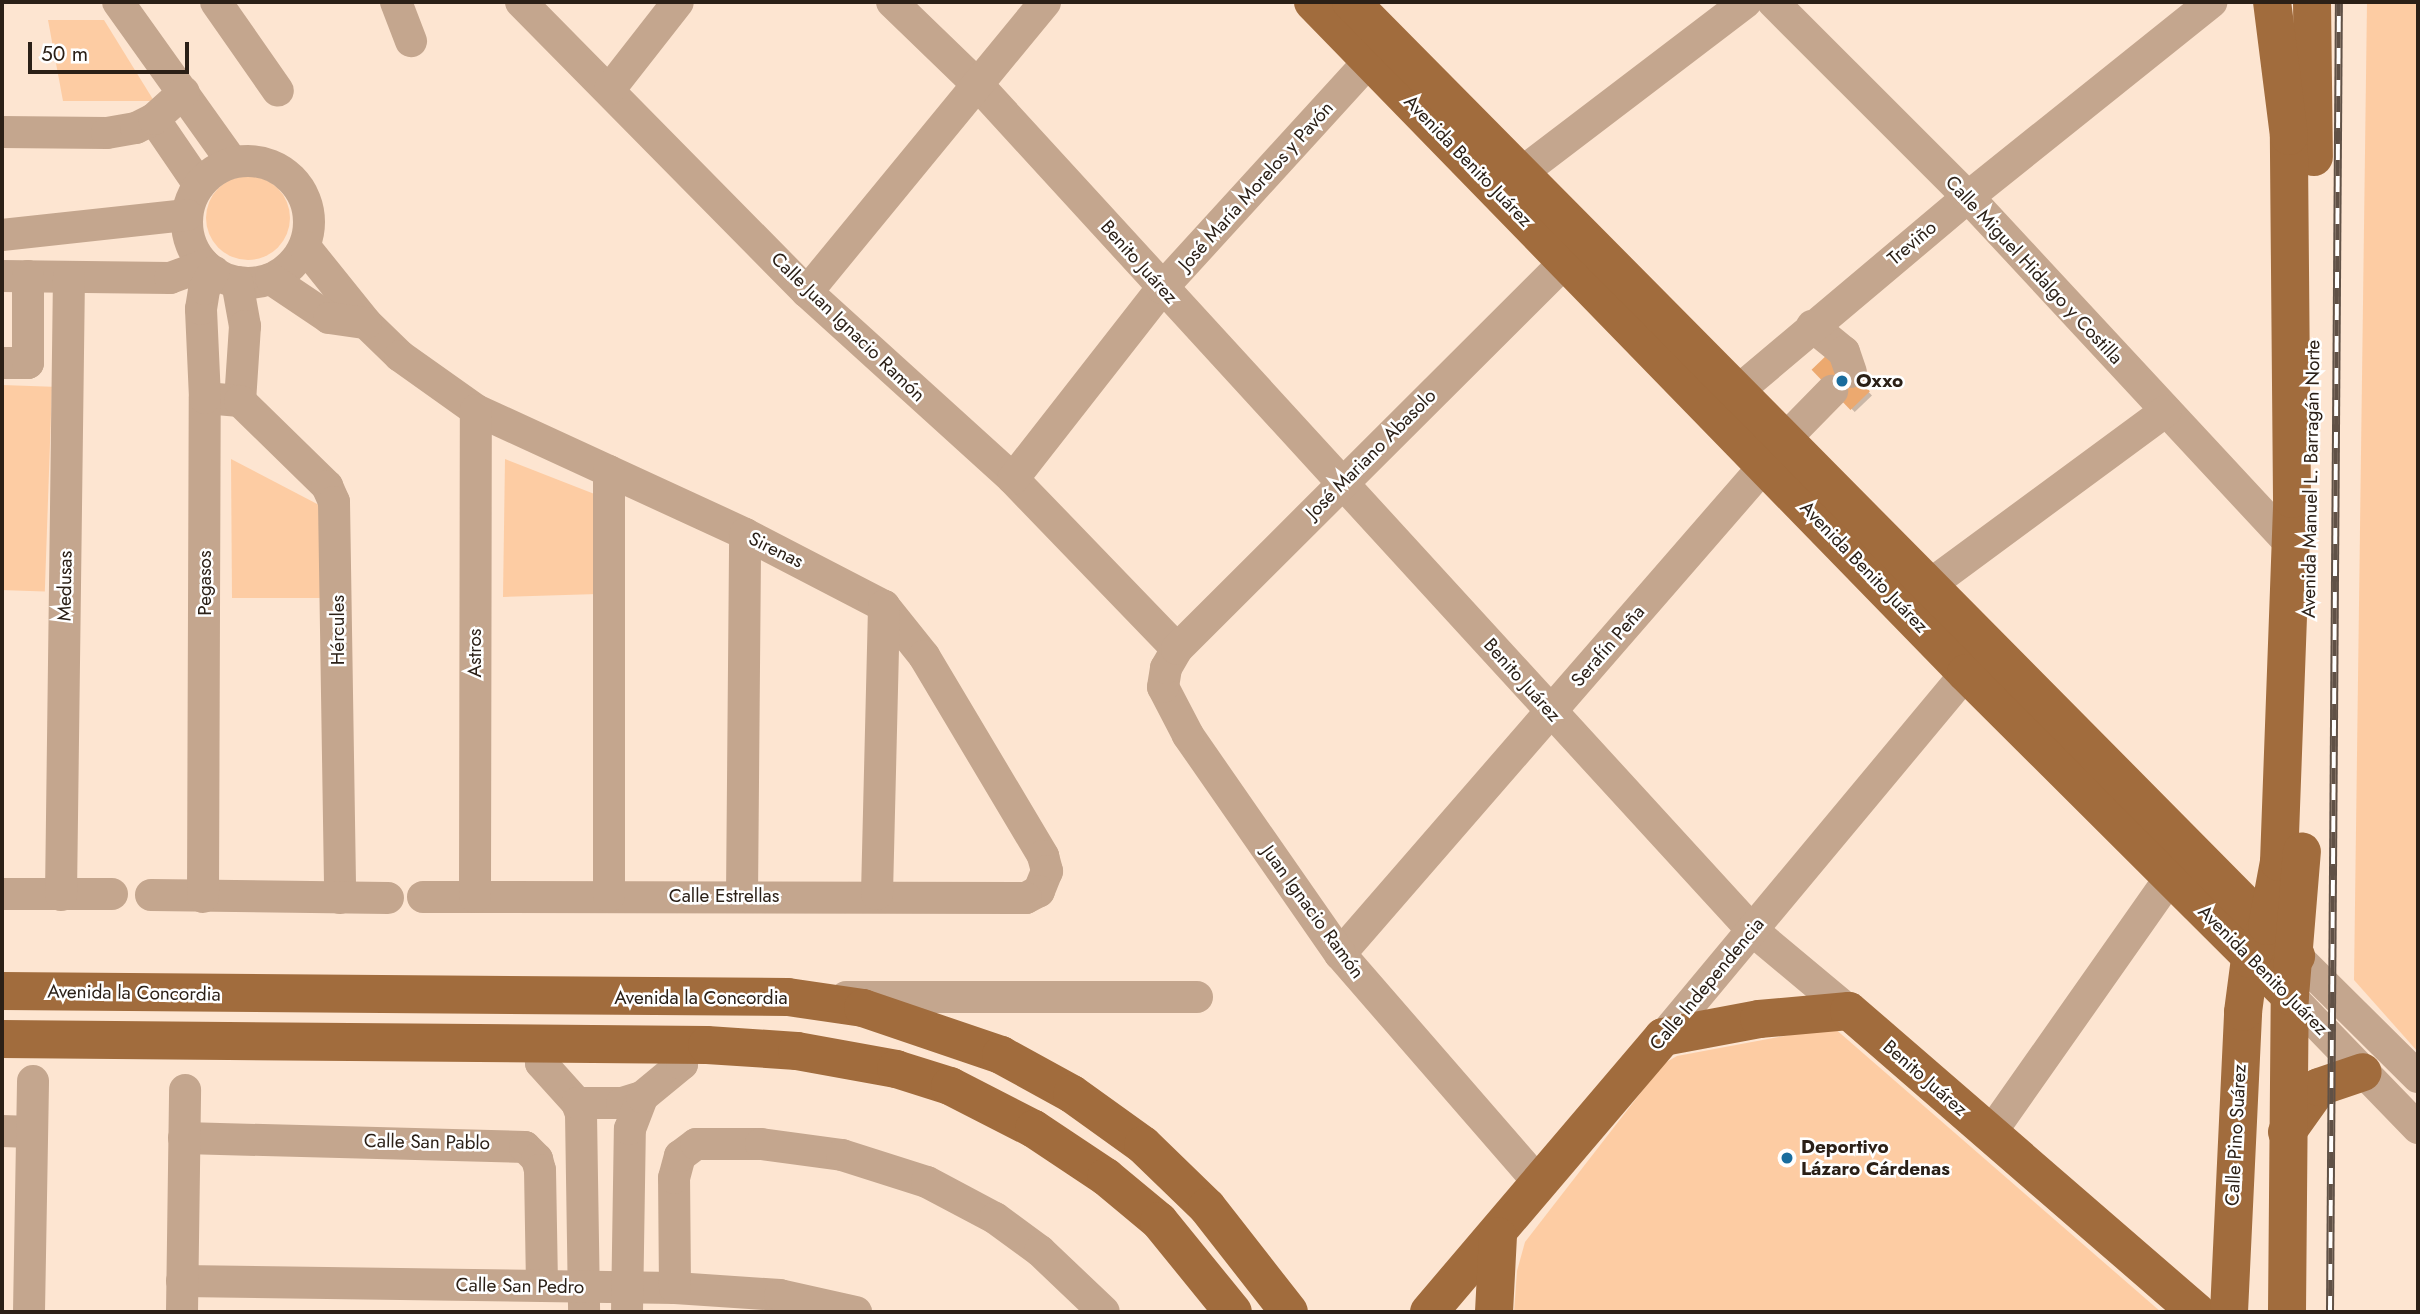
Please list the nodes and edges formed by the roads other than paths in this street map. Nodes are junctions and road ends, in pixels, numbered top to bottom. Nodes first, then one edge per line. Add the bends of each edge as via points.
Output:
1 (118, 2) edge
2 (216, 2) edge
3 (396, 2) edge
4 (521, 2) edge
5 (678, 2) edge
6 (892, 2) edge
7 (1045, 2) edge
8 (1313, 2) edge
9 (1351, 2) edge
10 (1746, 2) edge
11 (1773, 2) edge
12 (2211, 2) edge
13 (2272, 2) edge
14 (2312, 2) edge
15 (411, 41) dead end
16 (1370, 60) junction
17 (976, 84) junction
18 (610, 89) junction
19 (278, 91) dead end
20 (184, 92) junction
21 (154, 119) junction
22 (2, 132) edge
23 (232, 162) junction
24 (1520, 174) junction
25 (199, 185) junction
26 (1968, 197) junction
27 (187, 215) junction
28 (2, 234) edge
29 (305, 247) junction
30 (1567, 260) junction
31 (219, 273) junction
32 (15, 276) edge
33 (69, 277) junction
34 (271, 279) junction
35 (1162, 288) junction
36 (807, 292) junction
37 (366, 323) junction
38 (1812, 326) junction
39 (2, 363) edge
40 (205, 398) junction
41 (240, 401) junction
42 (1726, 401) junction
43 (476, 410) junction
44 (2166, 411) junction
45 (1774, 452) junction
46 (609, 471) junction
47 (1013, 478) junction
48 (1343, 481) junction
49 (745, 534) junction
50 (2291, 544) junction
51 (1927, 587) junction
52 (884, 607) junction
53 (1177, 649) junction
54 (1966, 673) junction
55 (1550, 713) junction
56 (2169, 878) junction
57 (2, 894) edge
58 (112, 894) dead end
59 (877, 894) junction
60 (61, 895) junction
61 (151, 895) dead end
62 (609, 896) junction
63 (742, 896) junction
64 (203, 897) junction
65 (423, 897) dead end
66 (475, 897) junction
67 (340, 898) junction
68 (388, 898) dead end
69 (1026, 898) joint
70 (1752, 930) junction
71 (2259, 943) junction
72 (1340, 954) junction
73 (2296, 956) junction
74 (2, 991) edge
75 (1197, 996) dead end
76 (2290, 996) junction
77 (540, 997) junction
78 (682, 997) junction
79 (788, 997) junction
80 (1849, 1011) junction
81 (1663, 1037) junction
82 (2, 1039) edge
83 (540, 1044) junction
84 (682, 1044) junction
85 (2362, 1073) junction
86 (2418, 1077) edge
87 (33, 1081) dead end
88 (185, 1090) dead end
89 (642, 1097) junction
90 (577, 1103) junction
91 (2418, 1128) edge
92 (17, 1131) edge
93 (2287, 1132) junction
94 (1990, 1134) junction
95 (184, 1138) junction
96 (628, 1179) junction
97 (584, 1180) junction
98 (1541, 1184) junction
99 (585, 1235) junction
100 (628, 1235) junction
101 (1498, 1236) junction
102 (182, 1281) junction
103 (542, 1285) junction
104 (675, 1288) junction
105 (20, 1296) edge
106 (584, 1300) edge
107 (627, 1300) edge
108 (182, 1312) edge
109 (856, 1312) edge
110 (1104, 1312) edge
111 (1233, 1312) edge
112 (1289, 1312) edge
113 (1429, 1312) edge
114 (1494, 1312) edge
115 (2197, 1312) edge
116 (2229, 1312) edge
117 (2287, 1312) edge

1 - 20 street
2 - 19 street
3 - 15 street
4 - 18 street, Calle Juan Ignacio Ramón
5 - 18 street
6 - 17 street, Benito Juárez
7 - 17 street
8 - 16 main road, Avenida Benito Juárez
9 - 24 main road, Avenida Benito Juárez
10 - 24 street
11 - 26 street, Calle Miguel Hidalgo y Costilla
12 - 26 street, Treviño
13 - 50 main road, Avenida Manuel L. Barragán Norte via 2289,136
14 - 73 main road, Avenida Manuel L. Barragán Norte via 2311,549
16 - 30 main road, Avenida Benito Juárez
16 - 35 street, José María Morelos y Pavón
17 - 35 street, Benito Juárez
17 - 36 street
18 - 36 street, Calle Juan Ignacio Ramón
20 - 21 street
20 - 23 street
21 - 22 street via 107,133
21 - 25 street
23 - 25 street
23 - 29 street via 260,161 285,172 303,193 310,220
24 - 42 main road, Avenida Benito Juárez
25 - 27 street
26 - 38 street, Treviño
26 - 44 street, Calle Miguel Hidalgo y Costilla
27 - 28 street
27 - 31 street via 194,251
29 - 34 street via 291,266
29 - 37 street, Sirenas
30 - 42 main road, Avenida Benito Juárez
30 - 48 street, José Mariano Abasolo
31 - 33 street via 170,278
31 - 34 street
31 - 40 street, Pegasos via 201,299
31 - 41 street via 245,335
32 - 33 street
32 - 39 street via 28,363
33 - 60 street, Medusas
34 - 37 street via 312,310
35 - 47 street, José María Morelos y Pavón
35 - 48 street, Benito Juárez
36 - 47 street, Calle Juan Ignacio Ramón
37 - 43 street, Sirenas via 400,356
38 - 42 street, Treviño
38 - 45 street, Serafín Peña via 1844,352 1842,381
40 - 41 street
40 - 64 street, Pegasos
41 - 67 street, Hércules via 327,486 334,502
42 - 45 main road, Avenida Benito Juárez
43 - 46 street, Sirenas
43 - 66 street, Astros
44 - 50 street, Calle Miguel Hidalgo y Costilla
44 - 51 street
45 - 51 main road, Avenida Benito Juárez
45 - 54 main road, Avenida Benito Juárez
45 - 55 street, Serafín Peña
46 - 49 street, Sirenas
46 - 62 street
47 - 53 street, Calle Juan Ignacio Ramón
48 - 53 street, José Mariano Abasolo
48 - 55 street, Benito Juárez
49 - 52 street, Sirenas
49 - 63 street
50 - 71 main road, Avenida Manuel L. Barragán Norte via 2279,862
51 - 71 main road, Avenida Benito Juárez
52 - 59 street
52 - 69 street, Sirenas via 924,656 1043,856 1047,881
53 - 72 street, Juan Ignacio Ramón via 1166,668 1167,702
54 - 56 main road, Avenida Benito Juárez
54 - 70 street, Calle Independencia
55 - 70 street, Benito Juárez
55 - 72 street, Serafín Peña
56 - 71 main road, Avenida Benito Juárez
56 - 94 street
57 - 60 street
58 - 60 street
59 - 63 street, Calle Estrellas
59 - 69 street, Calle Estrellas
61 - 64 street
62 - 63 street, Calle Estrellas
62 - 66 street, Calle Estrellas
64 - 67 street
65 - 66 street, Calle Estrellas
67 - 68 street
70 - 80 street, Benito Juárez
70 - 81 street, Calle Independencia
71 - 73 main road, Avenida Benito Juárez
71 - 76 main road, Avenida Benito Juárez
71 - 116 main road, Calle Pino Suárez via 2240,1053
72 - 98 street, Juan Ignacio Ramón
73 - 76 main road, Avenida Manuel L. Barragán Norte
73 - 86 street, Avenida Benito Juárez
74 - 77 main road, Avenida la Concordia
75 - 79 street
76 - 85 street, Avenida Benito Juárez
76 - 93 main road
77 - 78 main road, Avenida la Concordia
77 - 83 main road
78 - 79 main road, Avenida la Concordia
78 - 84 main road
79 - 112 main road, Avenida la Concordia via 863,1008 937,1030 1001,1055 1072,1094 1143,1145 1207,1207
80 - 81 main road via 1759,1019
80 - 94 main road, Benito Juárez
81 - 98 main road, Calle Independencia
82 - 83 main road
83 - 84 main road
83 - 90 street via 541,1063
84 - 89 street via 682,1064
84 - 111 main road via 833,1056 950,1086 1034,1129 1106,1177 1159,1221
85 - 91 street, Avenida Benito Juárez
85 - 93 main road via 2319,1087
87 - 92 street
88 - 95 street
89 - 90 street via 607,1105
89 - 96 street via 630,1129
90 - 97 street via 583,1128
92 - 105 street
93 - 117 main road
94 - 115 main road, Benito Juárez
95 - 102 street
95 - 103 street, Calle San Pablo via 525,1147 540,1170
96 - 97 street
96 - 100 street
97 - 99 street
98 - 101 main road, Calle Independencia
99 - 100 street
99 - 106 street
100 - 107 street
101 - 113 main road, Calle Independencia
101 - 114 main road
102 - 103 street, Calle San Pedro
102 - 108 street
103 - 106 street, Calle San Pedro
104 - 107 street, Calle San Pedro
104 - 109 street, Calle San Pedro via 780,1294
104 - 110 street via 674,1178 680,1156 696,1144 761,1144 842,1155 927,1182 1018,1234
106 - 107 street, Calle San Pedro

